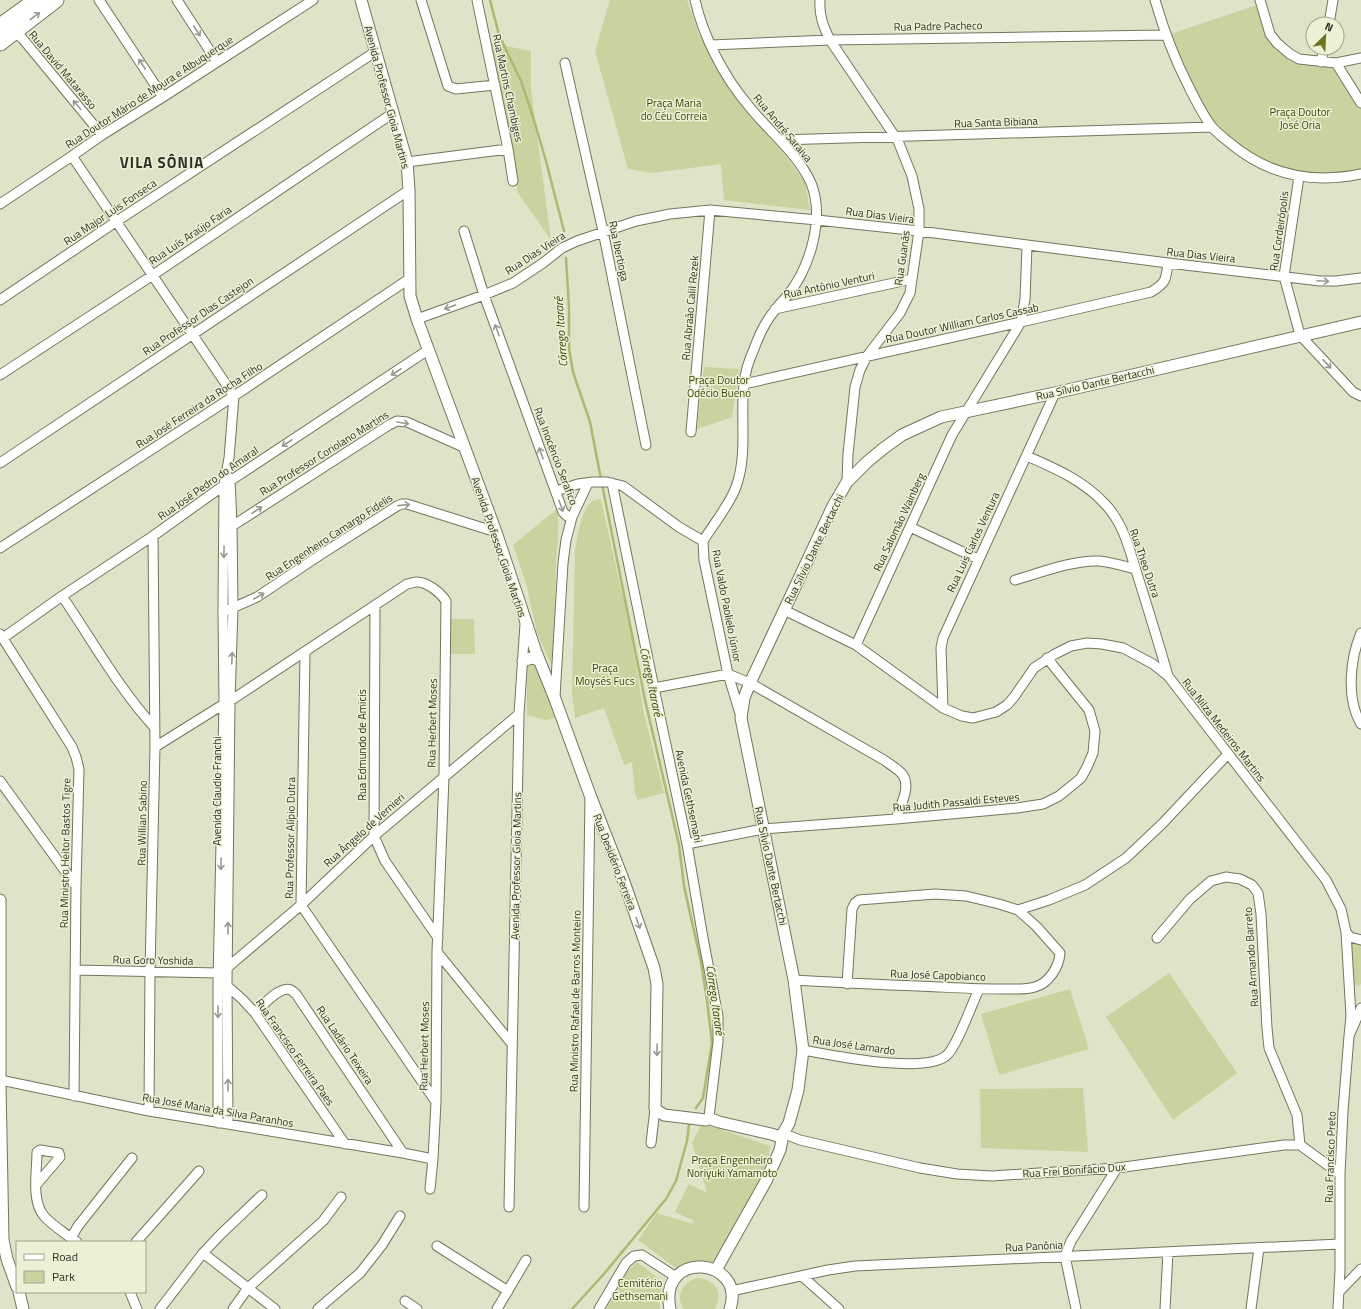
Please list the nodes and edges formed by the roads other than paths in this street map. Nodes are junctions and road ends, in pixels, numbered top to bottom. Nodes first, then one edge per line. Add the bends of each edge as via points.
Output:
1 (56, 0) edge
2 (99, 0) edge
3 (177, 0) edge
4 (313, 0) edge
5 (361, 0) edge
6 (421, 0) edge
7 (477, 0) edge
8 (695, 0) edge
9 (820, 0) edge
10 (1155, 0) edge
11 (1260, 0) edge
12 (1333, 0) edge
13 (29, 2) edge
14 (1330, 16) edge
15 (5, 27) edge
16 (1165, 35) junction
17 (830, 40) junction
18 (0, 43) edge
19 (711, 45) junction
20 (375, 52) junction
21 (1322, 56) edge
22 (1361, 58) edge
23 (217, 62) junction
24 (1321, 62) junction
25 (565, 63) dead end
26 (1336, 63) junction
27 (495, 85) junction
28 (163, 97) junction
29 (1361, 103) edge
30 (393, 113) junction
31 (1212, 126) junction
32 (102, 135) junction
33 (895, 137) junction
34 (780, 140) junction
35 (508, 149) junction
36 (72, 156) junction
37 (407, 162) junction
38 (1361, 174) edge
39 (1299, 177) junction
40 (513, 181) dead end
41 (409, 190) junction
42 (0, 204) edge
43 (710, 210) junction
44 (817, 220) junction
45 (117, 221) junction
46 (464, 231) dead end
47 (603, 231) junction
48 (919, 231) junction
49 (1027, 246) junction
50 (1168, 264) junction
51 (153, 275) junction
52 (1284, 276) junction
53 (1361, 278) edge
54 (409, 279) junction
55 (912, 279) junction
56 (484, 295) junction
57 (0, 300) edge
58 (775, 309) junction
59 (416, 319) junction
60 (1021, 322) junction
61 (1361, 322) edge
62 (192, 334) junction
63 (1300, 335) junction
64 (428, 350) junction
65 (867, 356) junction
66 (0, 375) edge
67 (744, 384) junction
68 (1055, 393) junction
69 (234, 396) junction
70 (1361, 396) edge
71 (968, 410) junction
72 (691, 432) dead end
73 (646, 445) dead end
74 (463, 447) junction
75 (1026, 456) junction
76 (0, 462) edge
77 (590, 482) junction
78 (610, 482) junction
79 (847, 482) junction
80 (227, 483) junction
81 (578, 484) junction
82 (554, 489) junction
83 (582, 497) junction
84 (572, 517) junction
85 (232, 525) junction
86 (910, 527) junction
87 (224, 531) junction
88 (496, 532) junction
89 (154, 536) junction
90 (703, 541) junction
91 (0, 548) edge
92 (978, 559) junction
93 (1135, 569) junction
94 (1015, 580) dead end
95 (62, 596) junction
96 (375, 605) junction
97 (233, 608) junction
98 (784, 610) junction
99 (223, 611) junction
100 (526, 623) junction
101 (1361, 633) edge
102 (2, 636) edge
103 (856, 645) junction
104 (305, 652) junction
105 (1047, 658) junction
106 (539, 660) junction
107 (523, 661) junction
108 (544, 671) junction
109 (556, 674) junction
110 (728, 674) junction
111 (1168, 676) junction
112 (750, 683) junction
113 (654, 688) junction
114 (555, 699) junction
115 (227, 702) junction
116 (943, 708) junction
117 (1358, 711) edge
118 (519, 714) junction
119 (741, 718) junction
120 (1361, 724) edge
121 (155, 728) junction
122 (155, 747) junction
123 (1227, 755) junction
124 (444, 777) junction
125 (0, 781) edge
126 (590, 795) junction
127 (896, 819) junction
128 (763, 829) junction
129 (374, 836) junction
130 (688, 844) junction
131 (76, 886) junction
132 (0, 900) edge
133 (301, 905) junction
134 (1018, 910) junction
135 (1346, 932) junction
136 (438, 938) junction
137 (1157, 938) dead end
138 (1361, 940) edge
139 (437, 952) junction
140 (228, 967) junction
141 (75, 970) junction
142 (150, 972) junction
143 (219, 973) junction
144 (794, 980) junction
145 (223, 983) junction
146 (847, 984) junction
147 (979, 989) junction
148 (1361, 1008) edge
149 (254, 1013) junction
150 (1349, 1036) junction
151 (512, 1044) junction
152 (803, 1050) junction
153 (0, 1074) edge
154 (0, 1084) edge
155 (74, 1096) junction
156 (436, 1102) junction
157 (655, 1109) junction
158 (149, 1111) junction
159 (710, 1120) junction
160 (218, 1123) junction
161 (228, 1124) junction
162 (786, 1137) junction
163 (651, 1143) dead end
164 (345, 1144) junction
165 (1300, 1146) junction
166 (403, 1153) junction
167 (132, 1158) dead end
168 (433, 1159) junction
169 (1117, 1168) junction
170 (199, 1171) dead end
171 (1340, 1174) junction
172 (36, 1185) dead end
173 (430, 1189) dead end
174 (262, 1195) dead end
175 (341, 1197) dead end
176 (509, 1207) dead end
177 (584, 1207) dead end
178 (400, 1216) dead end
179 (74, 1240) edge
180 (137, 1241) edge
181 (1340, 1244) junction
182 (437, 1246) dead end
183 (1259, 1248) junction
184 (1168, 1252) junction
185 (203, 1253) junction
186 (1065, 1256) junction
187 (526, 1260) dead end
188 (716, 1270) junction
189 (1360, 1270) edge
190 (1344, 1271) junction
191 (802, 1276) junction
192 (676, 1277) junction
193 (16, 1283) edge
194 (1346, 1284) junction
195 (248, 1288) junction
196 (508, 1291) junction
197 (732, 1291) junction
198 (1339, 1292) junction
199 (18, 1293) edge
200 (130, 1293) edge
201 (405, 1301) dead end
202 (23, 1309) edge
203 (137, 1309) edge
204 (160, 1309) edge
205 (233, 1309) edge
206 (276, 1309) edge
207 (318, 1309) edge
208 (417, 1309) edge
209 (497, 1309) edge
210 (599, 1309) edge
211 (670, 1309) edge
212 (730, 1309) edge
213 (839, 1309) edge
214 (1076, 1309) edge
215 (1166, 1309) edge
216 (1251, 1309) edge
217 (1338, 1309) edge

15 -> 1 highway
28 -> 2 street
3 -> 23 street
4 - 23 street, Rua Doutor Mário de Moura e Albuquerque
5 - 20 street, Avenida Professor Gioia Martins
6 - 27 street via 448,86 456,89
7 - 27 street, Rua Martins Chambiges
8 - 19 street, Rua André Saraiva via 699,18
9 - 17 street, Rua Guanás via 822,23
10 - 16 street
11 - 24 street via 1270,34 1277,43 1299,59
12 - 14 street
13 - 15 highway
15 - 18 highway
32 -> 15 street, Rua David Matarasso via 22,38
16 - 17 street, Rua Padre Pacheco
16 - 31 street via 1195,100
17 - 19 street, Rua Padre Pacheco
17 - 33 street, Rua Guanás
19 - 34 street, Rua André Saraiva via 747,105
20 - 30 street, Avenida Professor Gioia Martins
20 - 45 street, Rua Major Luis Fonseca
21 - 24 street
22 - 26 street
23 - 28 street, Rua Doutor Mário de Moura e Albuquerque
24 - 26 street
25 - 47 street, Rua Ibertioga
26 - 29 street
27 - 35 street, Rua Martins Chambiges
28 - 32 street, Rua Doutor Mário de Moura e Albuquerque
30 - 37 street, Avenida Professor Gioia Martins
30 - 51 street, Rua Luís Araújo Faria
31 - 33 street, Rua Santa Bibiana
31 - 39 street via 1236,149 1254,160 1272,169
32 - 36 street, Rua Doutor Mário de Moura e Albuquerque
33 - 34 street, Rua Santa Bibiana
33 - 48 street, Rua Guanás via 912,176 919,209
34 - 44 street, Rua André Saraiva via 800,164 811,184
35 - 37 street
35 - 40 street, Rua Martins Chambiges
36 - 42 street, Rua Doutor Mário de Moura e Albuquerque
36 - 45 street
37 - 41 street, Avenida Professor Gioia Martins
38 - 39 street via 1337,178
39 - 52 street, Rua Cordeirópolis
41 - 54 street, Avenida Professor Gioia Martins
41 - 62 street, Rua Professor Dias Castejon
43 - 44 street, Rua Dias Vieira
43 - 47 street, Rua Dias Vieira via 636,221
43 - 72 street, Rua Abraão Calil Rezek
44 - 48 street, Rua Dias Vieira
44 - 58 street, Rua André Saraiva via 810,256 788,294
45 - 51 street
45 - 57 street, Rua Major Luis Fonseca
46 - 56 street, Rua Inocêncio Serafico
47 - 56 street, Rua Dias Vieira via 577,240 513,282
47 - 73 street, Rua Ibertioga
48 - 49 street, Rua Dias Vieira
48 - 55 street, Rua Guanás
49 - 50 street, Rua Dias Vieira
49 - 60 street via 1025,299
50 - 52 street, Rua Dias Vieira
50 - 60 street, Rua Doutor William Carlos Cassab via 1166,279 1162,286 1151,292
51 - 62 street
51 - 66 street, Rua Luís Araújo Faria
52 -> 53 street, Rua Dias Vieira via 1320,281
52 - 63 street, Rua Cordeirópolis
54 - 59 street, Avenida Professor Gioia Martins
54 - 69 street, Rua José Ferreira da Rocha Filho
55 - 58 street, Rua Antônio Venturi
55 - 65 street, Rua Guanás via 910,293 900,313
56 -> 59 street, Rua Dias Vieira
82 -> 56 street, Rua Inocêncio Serafico
58 - 67 street, Rua André Saraiva via 755,346 747,366
59 - 64 street, Avenida Professor Gioia Martins
60 - 65 street, Rua Doutor William Carlos Cassab
60 - 71 street, Rua Salomão Wainberg
61 - 63 street, Rua Sílvio Dante Bertacchi
62 - 69 street
62 - 76 street, Rua Professor Dias Castejon
63 - 68 street, Rua Sílvio Dante Bertacchi
63 -> 70 street via 1353,392
64 - 74 street, Avenida Professor Gioia Martins
64 -> 80 street, Rua José Pedro do Amaral
65 - 67 street, Rua Doutor William Carlos Cassab
65 - 79 street, Rua Guanás via 855,387
67 - 90 street, Rua André Saraiva via 741,466 736,488
68 - 71 street, Rua Sílvio Dante Bertacchi
68 - 75 street, Rua Luis Carlos Ventura
69 - 80 street, Avenida Claudio Franchi
69 - 91 street, Rua José Ferreira da Rocha Filho
71 - 79 street, Rua Sílvio Dante Bertacchi via 941,417 902,435 867,462
71 - 86 street, Rua Salomão Wainberg via 952,435
85 -> 74 street, Rua Professor Coriolano Martins via 397,421 407,422
74 - 88 street, Avenida Professor Gioia Martins
75 - 92 street, Rua Luis Carlos Ventura
75 - 93 street, Rua Theo Dutra via 1063,472 1105,503 1123,532
77 - 78 street, Rua Valdo Paolielo Júnior
77 - 81 street, Rua Valdo Paolielo Júnior
77 - 83 street
78 - 90 street, Rua Valdo Paolielo Júnior via 623,486
78 - 113 street, Avenida Gethsemani
79 - 98 street, Rua Sílvio Dante Bertacchi
80 - 85 street, Avenida Claudio Franchi
80 - 87 street, Avenida Claudio Franchi
80 - 89 street, Rua José Pedro do Amaral
81 - 82 street, Rua Valdo Paolielo Júnior
81 - 83 street
82 -> 84 street, Rua Inocêncio Serafico via 563,512
83 - 84 street
84 - 109 street, Rua Inocêncio Serafico via 563,563
85 - 87 street, Rua Professor Coriolano Martins
85 - 97 street, Avenida Claudio Franchi
86 - 92 street
86 - 103 street, Rua Salomão Wainberg
87 -> 99 street, Avenida Claudio Franchi
97 -> 88 street, Rua Engenheiro Camargo Fidelis via 257,597 402,504
88 - 100 street, Avenida Professor Gioia Martins
89 - 95 street, Rua José Pedro do Amaral
89 - 121 street, Rua Willian Sabino
90 - 110 street, Rua Valdo Paolielo Júnior via 704,560
92 - 116 street, Rua Luis Carlos Ventura via 943,638
93 - 94 street via 1099,561 1084,562
93 - 111 street, Rua Theo Dutra
95 - 102 street, Rua José Pedro do Amaral
95 - 121 street via 129,696
96 - 104 street, Rua Herbert Moses
96 - 124 street, Rua Herbert Moses via 407,584 416,582 430,586 446,601
96 - 129 street, Rua Edmundo de Amicis
97 - 99 street, Rua Engenheiro Camargo Fidelis
115 -> 97 street, Avenida Claudio Franchi
98 - 103 street, Rua Nilza Medeiros Martins
98 - 112 street, Rua Sílvio Dante Bertacchi
99 - 115 street, Avenida Claudio Franchi
100 - 106 street, Rua Desidério Ferreira
100 - 107 street, Avenida Professor Gioia Martins
101 - 117 street via 1351,669 1352,694
102 - 131 street, Rua Ministro Heitor Bastos Tigre via 76,757 79,769
103 - 116 street, Rua Nilza Medeiros Martins
104 - 115 street, Rua Herbert Moses
104 - 133 street, Rua Professor Alípio Dutra
105 - 111 street, Rua Nilza Medeiros Martins via 1071,646 1102,644 1123,648 1153,664
105 - 116 street, Rua Nilza Medeiros Martins via 1034,668 1007,705 996,712 973,718
105 - 127 street, Rua Judith Passaldi Esteves via 1089,710 1095,731 1093,753 1080,778 1059,796 1043,804
106 - 107 street via 531,658
106 - 108 street, Rua Desidério Ferreira
107 - 118 street, Avenida Professor Gioia Martins
108 - 109 street
108 - 114 street, Rua Desidério Ferreira
109 - 114 street, Rua Inocêncio Serafico
110 - 112 street, Rua Valdo Paolielo Júnior
110 - 113 street
110 - 119 street
111 - 123 street, Rua Nilza Medeiros Martins
112 - 119 street, Rua Sílvio Dante Bertacchi via 744,698
112 - 127 street, Rua Valdo Paolielo Júnior via 884,760 902,773 906,787
113 - 130 street, Avenida Gethsemani
114 - 126 street, Rua Desidério Ferreira
115 - 122 street, Rua Herbert Moses
140 -> 115 street, Avenida Claudio Franchi
115 -> 143 street, Avenida Claudio Franchi
117 - 120 street
118 - 124 street, Rua Ângelo de Vernieri
118 - 151 street, Avenida Professor Gioia Martins
119 - 128 street, Rua Sílvio Dante Bertacchi
121 - 122 street, Rua Willian Sabino
122 - 142 street, Rua Willian Sabino
123 - 134 street via 1126,858 1085,885
123 - 135 street, Rua Nilza Medeiros Martins via 1326,880 1340,909
124 - 129 street, Rua Ângelo de Vernieri
124 - 136 street, Rua Herbert Moses
125 - 131 street
126 -> 157 street, Rua Desidério Ferreira via 623,879 658,984
126 - 177 street, Rua Ministro Rafael de Barros Monteiro
127 - 128 street, Rua Judith Passaldi Esteves
128 - 130 street, Rua Judith Passaldi Esteves
128 - 144 street, Rua Sílvio Dante Bertacchi
129 - 133 street, Rua Ângelo de Vernieri
129 - 136 street, Rua Edmundo de Amicis via 385,861
130 - 159 street, Avenida Gethsemani via 718,1016
131 - 141 street, Rua Ministro Heitor Bastos Tigre
132 - 153 street
133 - 140 street, Rua Ângelo de Vernieri
133 - 156 street, Rua Professor Alípio Dutra
134 - 146 street via 966,896 935,894 859,900 852,910
134 - 147 street, Rua José Capobianco via 1060,952 1060,959 1045,982 1035,987
135 - 138 street via 1350,937
135 - 150 street, Rua Nilza Medeiros Martins via 1351,1016
136 - 139 street, Rua Herbert Moses
137 - 165 street, Rua Armando Barreto via 1190,899 1211,881 1226,877 1240,879 1252,885 1258,893 1269,1048 1297,1115
139 - 151 street
139 - 156 street, Rua Herbert Moses
140 - 143 street
140 - 145 street, Avenida Claudio Franchi
141 - 142 street, Rua Goro Yoshida
141 - 155 street, Rua Ministro Heitor Bastos Tigre
142 - 143 street, Rua Goro Yoshida
142 - 158 street, Rua Willian Sabino
143 - 145 street, Avenida Claudio Franchi
144 - 146 street, Rua José Capobianco
144 - 152 street, Rua Sílvio Dante Bertacchi
145 - 149 street, Rua Francisco Ferreira Paes
145 -> 160 street, Avenida Claudio Franchi
161 -> 145 street, Avenida Claudio Franchi
146 - 147 street, Rua José Capobianco
147 - 152 street, Rua José Lamardo via 954,1046 941,1060 917,1064 877,1063
148 - 150 street, Rua Francisco Preto
149 - 164 street, Rua Francisco Ferreira Paes
149 - 166 street, Rua Ladário Teixeira via 277,992 285,989 296,994
150 - 171 street, Rua Francisco Preto
151 - 176 street, Avenida Professor Gioia Martins
152 - 162 street, Rua Sílvio Dante Bertacchi via 798,1090
153 - 155 street, Rua José Maria da Silva Paranhos
154 - 193 street via 2,1240
155 - 158 street, Rua José Maria da Silva Paranhos
156 - 168 street, Rua Herbert Moses
157 - 159 street, Rua Frei Bonifácio Dux via 664,1115
157 - 163 street
158 - 160 street, Rua José Maria da Silva Paranhos
159 - 162 street, Rua Frei Bonifácio Dux
160 - 161 street, Rua José Maria da Silva Paranhos
161 - 164 street, Rua José Maria da Silva Paranhos
162 - 169 street, Rua Frei Bonifácio Dux via 957,1174 992,1176
162 - 188 street, Rua Sílvio Dante Bertacchi via 766,1181
164 - 166 street, Rua José Maria da Silva Paranhos
165 - 169 street, Rua Frei Bonifácio Dux via 1284,1145
165 - 171 street
166 - 168 street, Rua José Maria da Silva Paranhos
167 - 179 street via 78,1226
168 - 173 street, Rua Herbert Moses
169 - 186 street via 1071,1241
170 - 180 street
171 - 181 street, Rua Francisco Preto
172 - 179 street via 36,1199 43,1214
174 - 185 street
175 - 195 street via 323,1221
178 - 207 street via 360,1273
181 - 183 street, Rua Panônia
181 - 190 street, Rua Francisco Preto
182 - 196 street
183 - 184 street, Rua Panônia
183 - 216 street
184 - 186 street, Rua Panônia
184 - 215 street
185 - 195 street
185 - 204 street
186 - 191 street, Rua Panônia via 855,1266
186 - 214 street
187 - 196 street
188 - 192 street via 695,1267 682,1271
188 - 197 street via 723,1275
189 - 190 street
189 - 194 street
190 - 194 street
190 - 198 street, Rua Francisco Preto
191 - 197 street, Rua Panônia
191 - 213 street
192 - 210 street via 642,1255 634,1256 626,1263
192 - 211 street via 670,1287
194 - 198 street
195 - 205 street
195 - 206 street
196 - 209 street
197 - 212 street
198 - 217 street, Rua Francisco Preto
199 - 202 street
200 - 203 street
201 - 208 street

